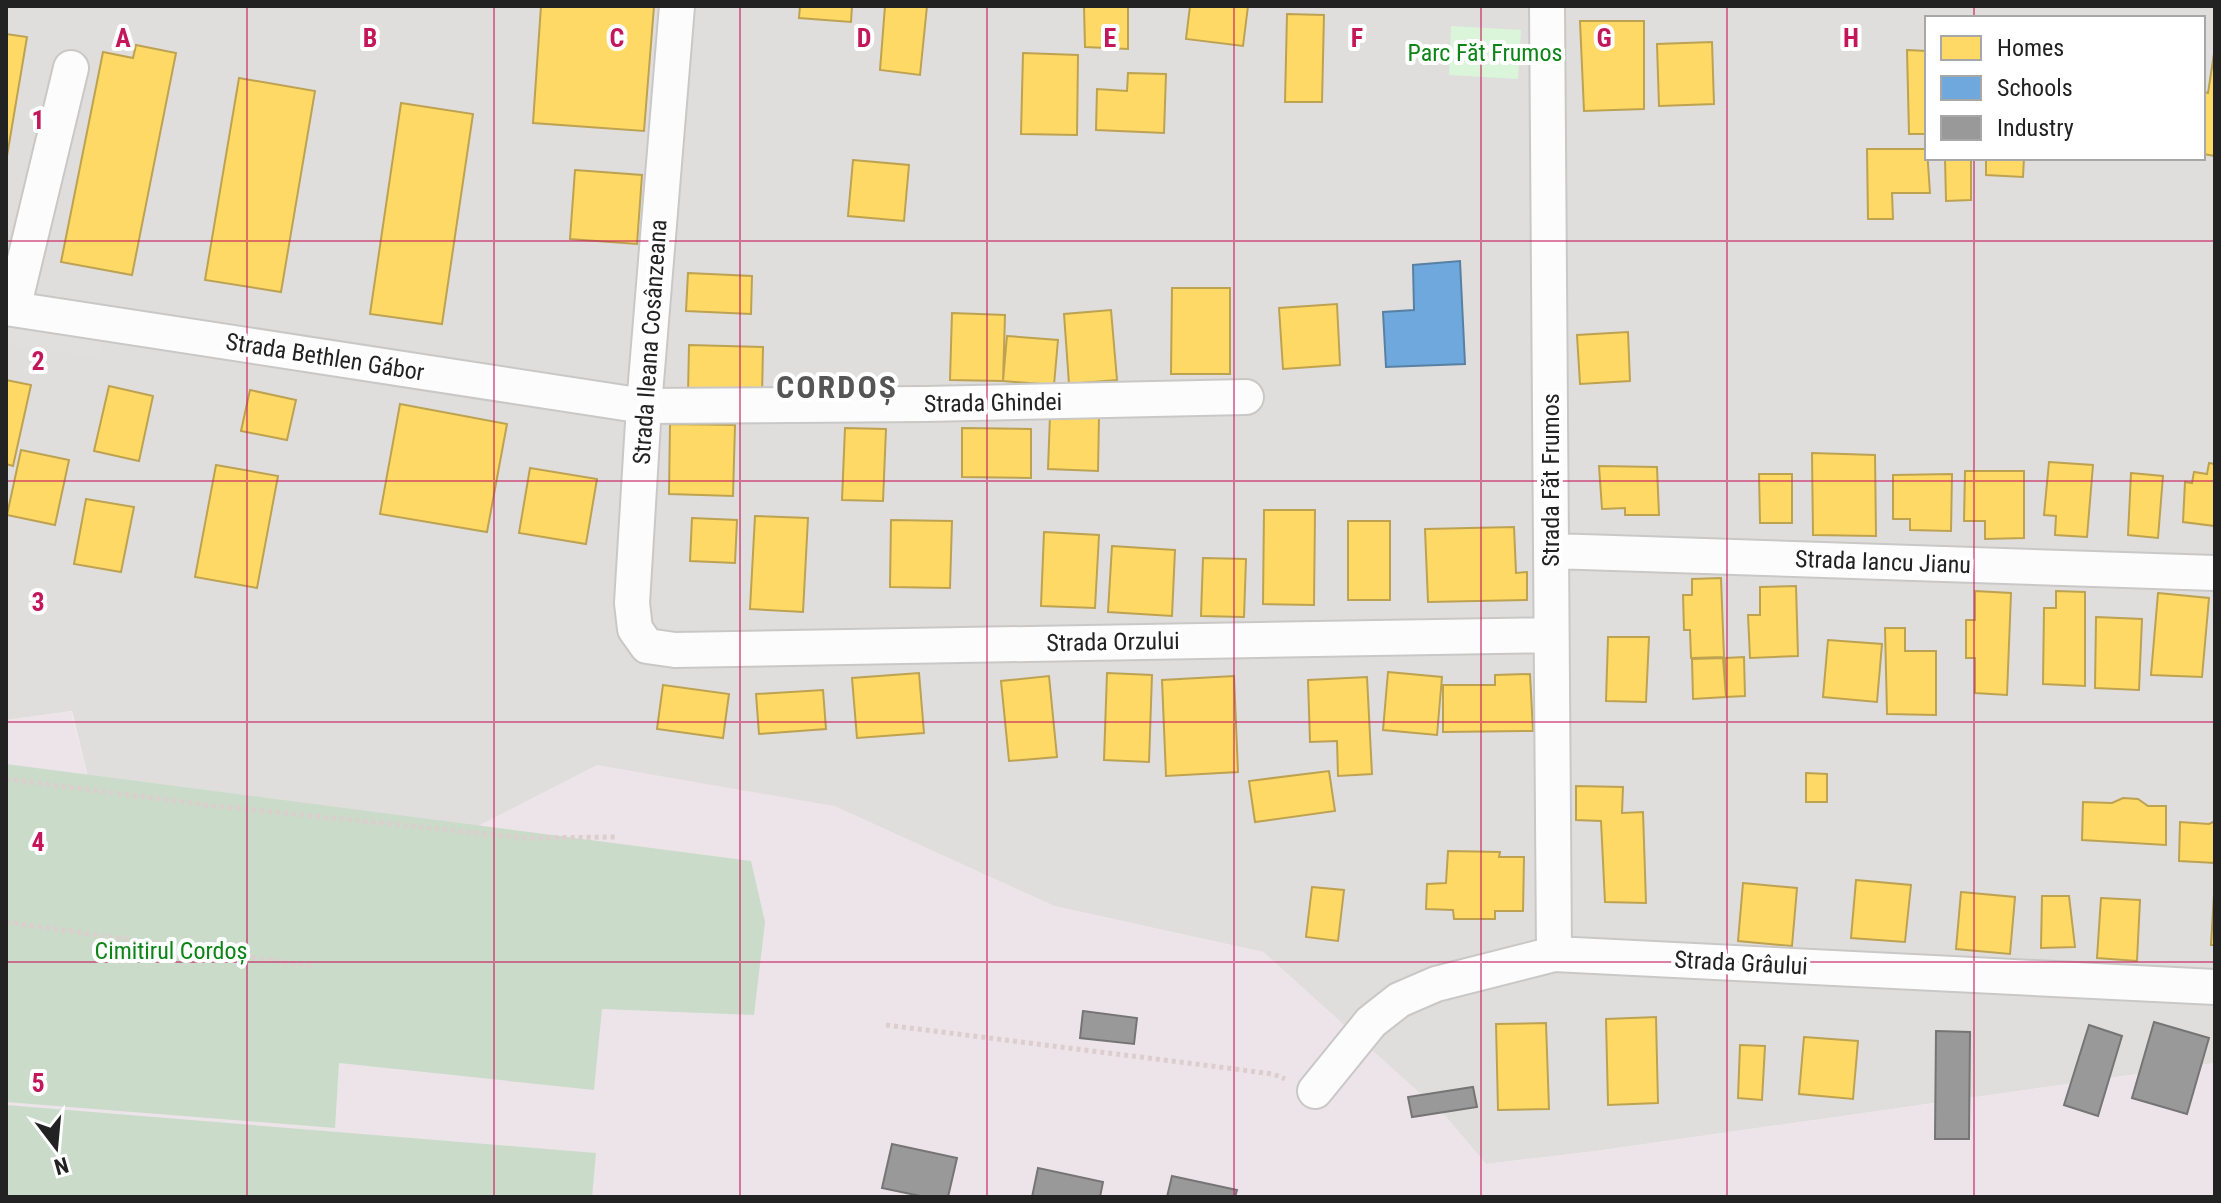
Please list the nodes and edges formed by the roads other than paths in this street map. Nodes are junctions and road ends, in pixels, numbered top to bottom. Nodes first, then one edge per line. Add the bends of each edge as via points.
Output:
1 (677, 6) edge
2 (1547, 6) edge
3 (71, 68) dead end
4 (10, 309) edge
5 (1246, 397) dead end
6 (644, 406) junction
7 (1552, 551) junction
8 (2215, 573) edge
9 (1550, 635) junction
10 (675, 650) joint
11 (1554, 954) junction
12 (2215, 987) edge
13 (1315, 1091) road end

1 - 6 street, Strada Ileana Cosânzeana
2 - 7 street, Strada Făt Frumos
3 - 4 street
4 - 6 street, Strada Bethlen Gábor
5 - 6 street, Strada Ghindei
6 - 10 street, Strada Ileana Cosânzeana via 632,603 635,629 647,646
7 - 8 street, Strada Iancu Jianu
7 - 9 street, Strada Făt Frumos
9 - 10 street, Strada Orzului
9 - 11 street, Strada Făt Frumos
11 - 12 street, Strada Grâului
11 - 13 street, Strada Grâului via 1449,980 1399,1000 1371,1022

